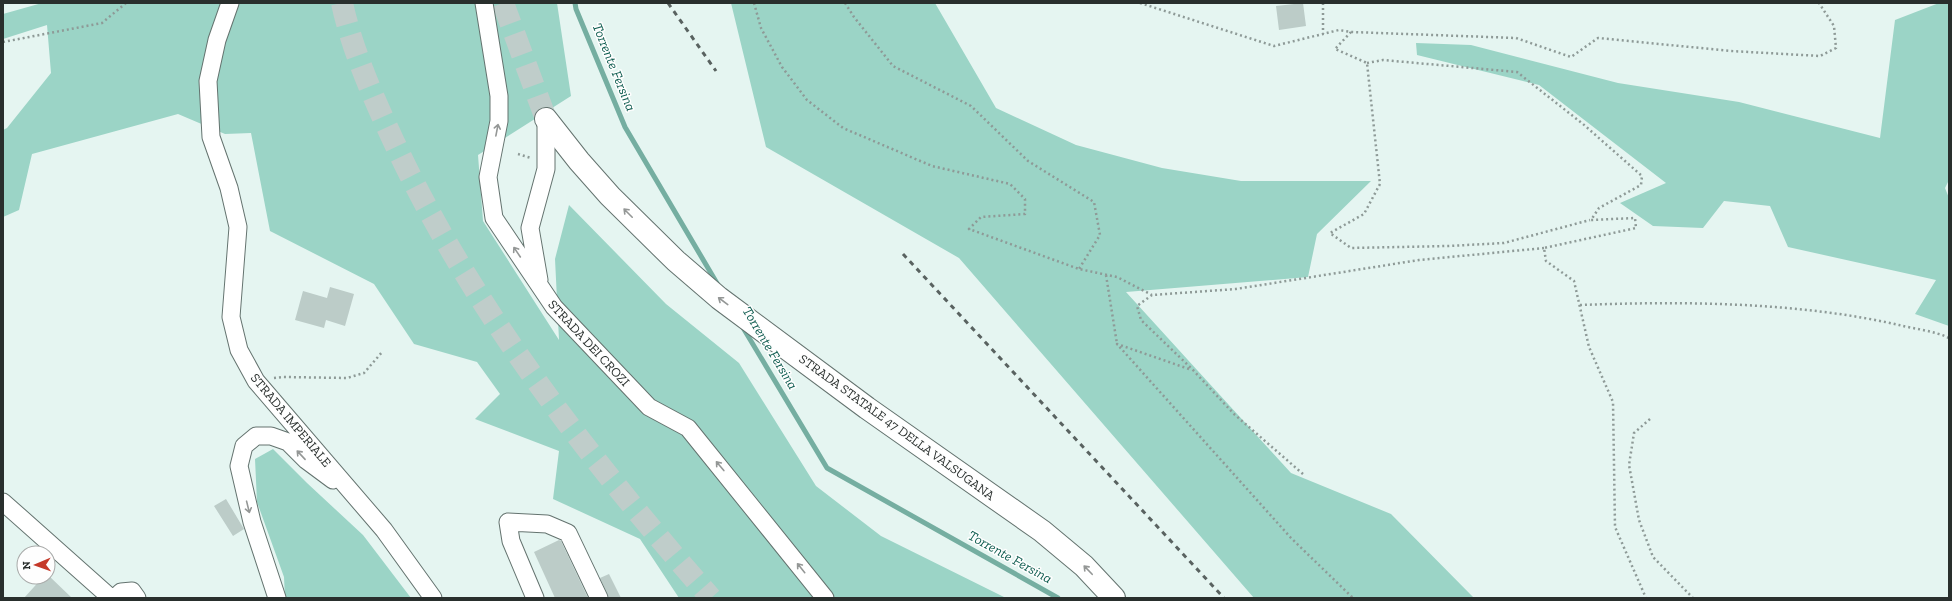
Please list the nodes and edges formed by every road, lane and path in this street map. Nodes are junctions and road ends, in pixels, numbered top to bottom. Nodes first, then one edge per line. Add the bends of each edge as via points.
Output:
1 (126, 3) edge
2 (230, 3) edge
3 (484, 3) edge
4 (754, 3) edge
5 (845, 3) edge
6 (1140, 3) edge
7 (1323, 3) edge
8 (1819, 3) edge
9 (1351, 32) junction
10 (1323, 34) junction
11 (3, 42) edge
12 (1367, 63) junction
13 (546, 119) joint
14 (1590, 220) junction
15 (1544, 248) junction
16 (1079, 269) junction
17 (1106, 275) junction
18 (540, 286) junction
19 (1152, 295) junction
20 (1580, 305) junction
21 (1949, 338) edge
22 (1117, 344) junction
23 (383, 351) dead end
24 (1192, 370) junction
25 (256, 381) junction
26 (1650, 419) dead end
27 (1303, 474) dead end
28 (354, 495) junction
29 (3, 502) edge
30 (111, 598) edge
31 (115, 598) edge
32 (137, 598) edge
33 (277, 598) edge
34 (433, 598) edge
35 (535, 598) edge
36 (599, 598) edge
37 (826, 598) edge
38 (1114, 598) edge
39 (1353, 598) edge
40 (1646, 598) edge
41 (1693, 598) edge

1 - 11 path via 102,23
2 - 25 street, STRADA IMPERIALE via 217,40 208,81 210,137 229,188 238,226 231,317 239,350
18 -> 3 street, STRADA DEI CROZI via 494,218 488,177 499,121 499,96
4 - 16 path via 762,28 782,67 807,100 843,128 932,166 1010,184 1026,199 1025,214 981,217 969,229
5 - 16 path via 893,66 971,106 1028,161 1094,202 1100,234
6 - 10 path via 1274,46
7 - 10 path
8 - 9 path via 1834,26 1836,48 1820,56 1732,51 1598,38 1571,57 1516,38
9 - 10 path via 1339,30
9 - 12 path via 1335,49
12 - 14 path via 1383,60 1517,72 1583,124 1642,176 1641,185 1598,208
12 - 14 path via 1380,184 1364,214 1330,233 1351,248 1504,243
13 - 18 street via 546,169 530,228
38 -> 13 highway, STRADA STATALE 47 DELLA VALSUGANA via 1084,566 1042,531 867,408 714,294 676,261 610,196
14 - 15 path via 1635,218 1636,228
15 - 19 path via 1419,260 1236,288
15 - 20 path via 1546,262 1574,281
16 - 17 path
17 - 19 path via 1117,277
17 - 22 path
37 -> 18 street, STRADA DEI CROZI via 688,428 649,407 554,307
19 - 24 path via 1137,306 1141,320
20 - 21 path via 1737,305 1832,313
20 - 40 path via 1589,348 1613,402 1615,527
22 - 24 path
22 - 39 path via 1291,538
23 - 25 path via 364,373 347,378 284,377
24 - 27 path via 1234,414
25 - 28 street, STRADA IMPERIALE
26 - 41 path via 1634,433 1629,465 1639,520 1653,557
28 -> 33 street via 306,460 288,442 271,436 256,436 244,446 239,466 252,522
28 - 34 street, STRADA IMPERIALE via 384,530
29 - 30 street
31 - 32 street via 121,592 132,591
35 - 36 street via 511,541 508,522 547,524 568,533

